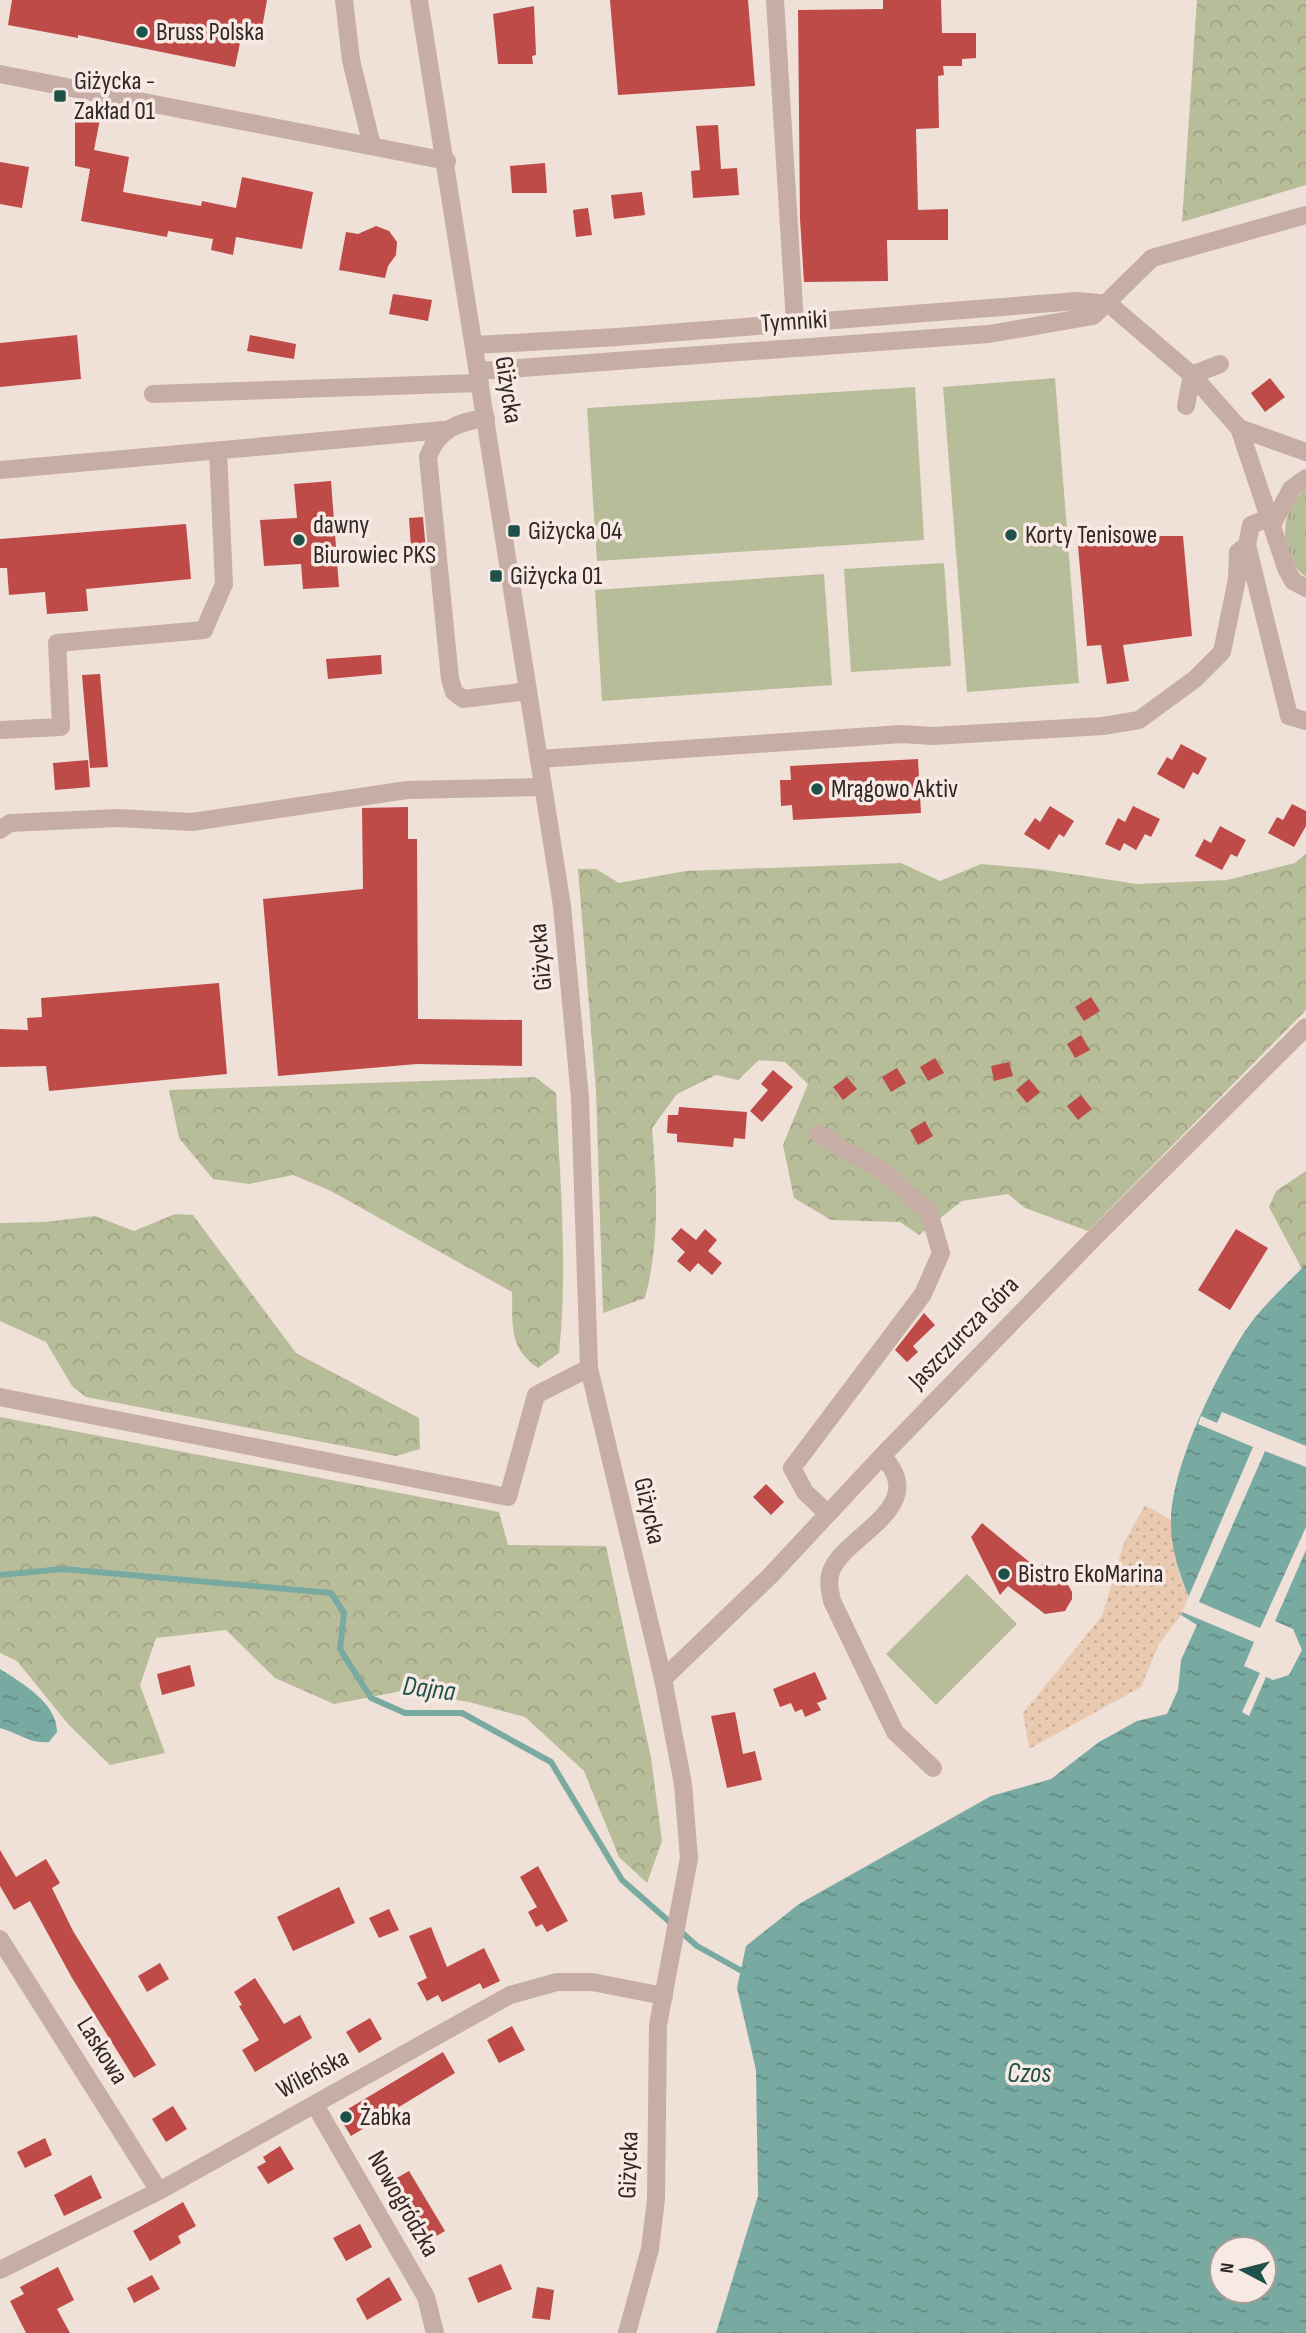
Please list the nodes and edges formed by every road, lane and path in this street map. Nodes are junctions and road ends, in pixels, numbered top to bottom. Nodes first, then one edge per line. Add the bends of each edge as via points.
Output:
1 (344, 0) edge
2 (419, 0) edge
3 (775, 0) edge
4 (0, 74) edge
5 (372, 146) junction
6 (447, 161) junction
7 (1306, 215) edge
8 (1109, 304) junction
9 (795, 323) junction
10 (475, 345) junction
11 (1220, 364) dead end
12 (1192, 375) junction
13 (480, 377) junction
14 (153, 394) dead end
15 (1185, 406) dead end
16 (486, 418) junction
17 (1239, 428) junction
18 (444, 430) junction
19 (218, 451) junction
20 (1306, 452) edge
21 (0, 470) edge
22 (1306, 478) edge
23 (1272, 520) junction
24 (1247, 545) junction
25 (1306, 588) edge
26 (528, 691) junction
27 (1306, 720) edge
28 (0, 730) edge
29 (539, 759) junction
30 (543, 787) junction
31 (0, 830) edge
32 (1306, 1027) edge
33 (818, 1134) dead end
34 (589, 1368) junction
35 (0, 1397) edge
36 (882, 1456) junction
37 (827, 1513) junction
38 (663, 1679) junction
39 (933, 1768) dead end
40 (0, 1939) edge
41 (664, 1996) junction
42 (315, 2105) junction
43 (159, 2191) junction
44 (0, 2270) edge
45 (435, 2333) edge
46 (627, 2333) edge

1 - 5 street via 351,60
2 - 6 street, Giżycka
3 - 9 street
4 - 5 street
5 - 6 street
6 - 10 street, Giżycka
7 - 8 street, Tymniki via 1152,258
8 - 9 street, Tymniki via 1078,301
8 - 12 street
8 - 13 street, Tymniki via 1093,316 989,334
9 - 10 street, Tymniki
10 - 13 street, Giżycka
11 - 12 street
12 - 15 street
12 - 17 street
13 - 14 street, Tymniki
13 - 16 street, Giżycka
16 - 18 street
16 - 26 street, Giżycka
17 - 20 street
17 - 23 street
18 - 19 street
18 - 26 street via 428,457 454,692 463,699
19 - 21 street
19 - 28 street via 223,584 204,630 57,643 61,727
22 - 23 street via 1291,489
23 - 24 street via 1251,525
23 - 25 street via 1286,568 1293,581
24 - 27 street via 1289,716
24 - 29 street via 1238,552 1222,652 1195,679 1139,720
26 - 29 street, Giżycka
29 - 30 street, Giżycka
30 - 31 street via 407,790 192,822 118,818 10,823
30 - 34 street, Giżycka via 562,906 580,1098
32 - 36 street, Jaszczurcza Góra
33 - 37 street via 884,1172 929,1212 942,1253 923,1294 792,1468 805,1492
34 - 35 street via 536,1395 508,1497
34 - 38 street, Giżycka
36 - 37 street, Jaszczurcza Góra
36 - 39 street via 892,1467 897,1490 890,1510 832,1568 828,1583 832,1601 895,1732
37 - 38 street, Jaszczurcza Góra via 770,1576
38 - 41 street, Giżycka via 683,1784 689,1858
40 - 43 street, Laskowa
41 - 42 street, Wileńska via 592,1982 557,1982 510,1995
41 - 46 street, Giżycka via 658,2025 656,2199 650,2249
42 - 43 street, Wileńska
42 - 45 street, Nowogródzka via 426,2297
43 - 44 street, Wileńska

